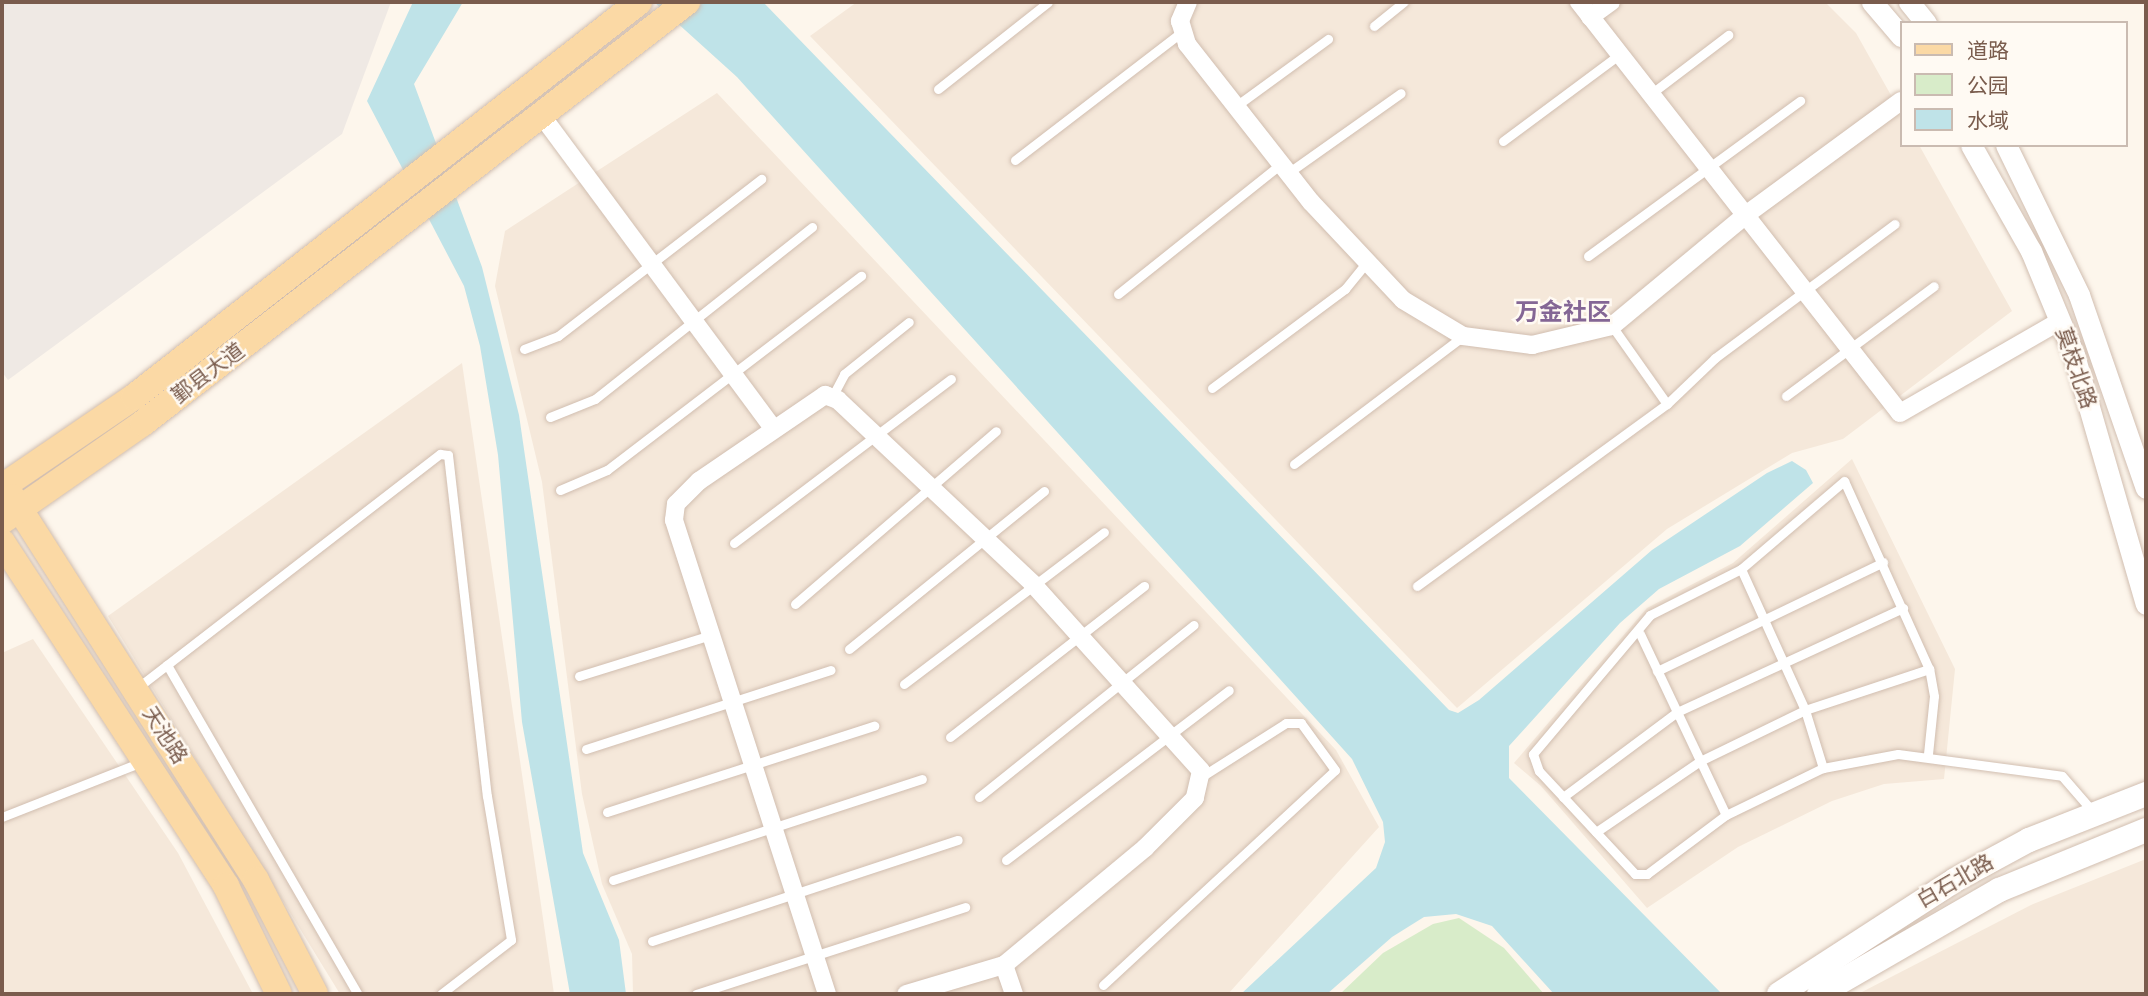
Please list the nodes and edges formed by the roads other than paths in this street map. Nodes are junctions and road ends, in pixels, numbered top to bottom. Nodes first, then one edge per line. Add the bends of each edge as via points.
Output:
1 (639, 2) edge
2 (687, 2) edge
3 (1048, 2) edge
4 (1188, 2) edge
5 (1405, 2) edge
6 (1578, 2) edge
7 (1611, 2) edge
8 (1872, 2) edge
9 (1909, 2) edge
10 (1590, 17) junction
11 (1924, 21) edge
12 (1374, 26) dead end
13 (1182, 31) junction
14 (1899, 34) edge
15 (1728, 35) dead end
16 (1328, 39) dead end
17 (1620, 54) junction
18 (938, 89) dead end
19 (1401, 93) dead end
20 (1652, 93) junction
21 (1800, 101) dead end
22 (1899, 103) edge
23 (1236, 106) junction
24 (542, 116) junction
25 (1503, 141) dead end
26 (1972, 147) edge
27 (2007, 147) edge
28 (1015, 160) dead end
29 (1708, 165) junction
30 (1285, 168) junction
31 (761, 179) dead end
32 (1747, 214) junction
33 (1895, 224) dead end
34 (812, 227) dead end
35 (1588, 256) dead end
36 (1366, 262) junction
37 (652, 264) junction
38 (861, 276) dead end
39 (1934, 286) dead end
40 (1805, 289) junction
41 (1118, 294) dead end
42 (2060, 321) junction
43 (695, 322) junction
44 (909, 322) dead end
45 (1612, 326) junction
46 (1463, 336) junction
47 (1851, 348) junction
48 (524, 349) dead end
49 (732, 373) junction
50 (951, 379) dead end
51 (1212, 388) dead end
52 (1786, 396) dead end
53 (832, 397) junction
54 (1667, 404) junction
55 (550, 416) dead end
56 (771, 426) junction
57 (996, 431) dead end
58 (875, 435) junction
59 (1294, 464) dead end
60 (2, 486) edge
61 (2146, 488) edge
62 (932, 489) junction
63 (560, 490) dead end
64 (1044, 491) dead end
65 (12, 515) edge
66 (1104, 532) dead end
67 (985, 539) junction
68 (2, 542) edge
69 (734, 543) dead end
70 (1882, 562) junction
71 (1741, 569) junction
72 (1032, 583) junction
73 (1144, 586) dead end
74 (1417, 586) dead end
75 (795, 604) dead end
76 (2146, 604) edge
77 (1903, 608) junction
78 (1764, 619) junction
79 (1194, 625) dead end
80 (1640, 634) junction
81 (711, 635) junction
82 (1079, 635) junction
83 (849, 649) dead end
84 (167, 665) junction
85 (1784, 665) junction
86 (1929, 669) junction
87 (831, 670) dead end
88 (1657, 671) junction
89 (579, 676) dead end
90 (1124, 683) junction
91 (904, 684) dead end
92 (135, 689) junction
93 (1229, 690) dead end
94 (733, 702) junction
95 (1805, 710) junction
96 (1677, 712) junction
97 (874, 726) dead end
98 (1171, 735) junction
99 (950, 737) dead end
100 (586, 749) dead end
101 (1928, 754) junction
102 (148, 760) junction
103 (1700, 761) junction
104 (753, 765) junction
105 (1823, 768) junction
106 (1201, 778) junction
107 (922, 779) dead end
108 (2146, 794) edge
109 (979, 797) dead end
110 (1563, 797) junction
111 (607, 812) dead end
112 (2094, 813) junction
113 (1726, 815) junction
114 (2, 817) edge
115 (773, 826) junction
116 (2146, 831) edge
117 (1596, 832) junction
118 (958, 841) dead end
119 (1006, 860) dead end
120 (613, 880) dead end
121 (794, 893) junction
122 (965, 907) dead end
123 (652, 941) dead end
124 (815, 956) junction
125 (1004, 965) junction
126 (1103, 985) dead end
127 (279, 994) edge
128 (315, 994) edge
129 (358, 994) edge
130 (441, 994) edge
131 (696, 994) edge
132 (827, 994) edge
133 (906, 994) edge
134 (1014, 994) edge
135 (1779, 994) edge
136 (1819, 994) edge

1 - 60 main road, 鄞县大道 via 134,397
2 - 24 main road
3 - 18 lane
4 - 13 street
5 - 12 lane
6 - 10 street
7 - 10 street
8 - 14 street
9 - 11 street
10 - 17 street
13 - 23 street
13 - 28 lane
15 - 20 lane
16 - 23 lane
17 - 20 street
17 - 25 lane
19 - 30 lane
20 - 29 street
21 - 29 lane
22 - 32 street
23 - 30 street
24 - 37 street
24 - 65 main road, 鄞县大道
26 - 42 street, 莫枝北路 via 2031,251
27 - 61 street, 莫枝北路 via 2079,295
29 - 32 street
29 - 35 lane
30 - 36 street
30 - 41 lane
31 - 37 lane
32 - 40 street
32 - 45 street
33 - 40 lane
34 - 43 lane
36 - 46 street via 1404,300
36 - 51 lane via 1345,289
37 - 43 street
37 - 48 lane via 558,336
38 - 49 lane
39 - 47 lane
40 - 47 street
40 - 54 lane
42 - 47 street via 1900,413
42 - 76 street, 莫枝北路
43 - 49 street
43 - 55 lane via 595,399
44 - 53 lane via 844,374
45 - 46 street via 1532,345
45 - 54 lane
46 - 59 lane
47 - 52 lane
49 - 56 street
49 - 63 lane via 607,470
50 - 58 lane
53 - 56 street via 825,395
53 - 58 street
54 - 74 lane
56 - 81 street via 676,504 674,520
57 - 62 lane
58 - 62 street
58 - 69 lane
60 - 65 main road, 天池路
62 - 67 street
62 - 75 lane
64 - 67 lane
65 - 92 main road, 天池路
66 - 72 lane
67 - 72 street
67 - 83 lane
68 - 102 main road, 天池路
70 - 71 lane via 1843,481
70 - 77 lane
70 - 78 lane
71 - 78 lane
71 - 80 lane via 1650,615
72 - 82 street
72 - 91 lane
73 - 82 lane
77 - 85 lane
77 - 86 lane
78 - 85 lane
78 - 88 lane
79 - 90 lane
80 - 88 lane
80 - 110 lane via 1533,754 1539,771
81 - 89 lane
81 - 94 street
82 - 90 street
82 - 99 lane
84 - 92 lane
84 - 129 lane
84 - 130 lane via 440,454 448,455 487,796 511,940
85 - 95 lane
85 - 96 lane
86 - 95 lane
86 - 101 lane via 1934,696
87 - 94 lane
88 - 96 lane
90 - 98 street
90 - 109 lane
92 - 128 main road, 天池路 via 256,880
93 - 98 lane
94 - 100 lane
94 - 104 street
95 - 103 lane
95 - 105 lane
96 - 103 lane
96 - 110 lane
97 - 104 lane
98 - 106 street
98 - 119 lane
101 - 105 lane
101 - 112 lane via 2062,776
102 - 114 lane
102 - 127 main road, 天池路 via 226,886
103 - 113 lane
103 - 117 lane
104 - 111 lane
104 - 115 street
105 - 113 lane
106 - 125 street via 1195,798 1144,848
106 - 126 lane via 1286,723 1301,723 1335,770
107 - 115 lane
108 - 112 main road, 白石北路
110 - 117 lane
112 - 135 main road, 白石北路 via 1955,880
113 - 117 lane via 1647,874 1635,874
115 - 120 lane
115 - 121 street
116 - 136 main road, 白石北路 via 1999,890
118 - 121 lane
121 - 123 lane
121 - 124 street
122 - 124 lane
124 - 131 lane
124 - 132 street
125 - 133 street
125 - 134 street

